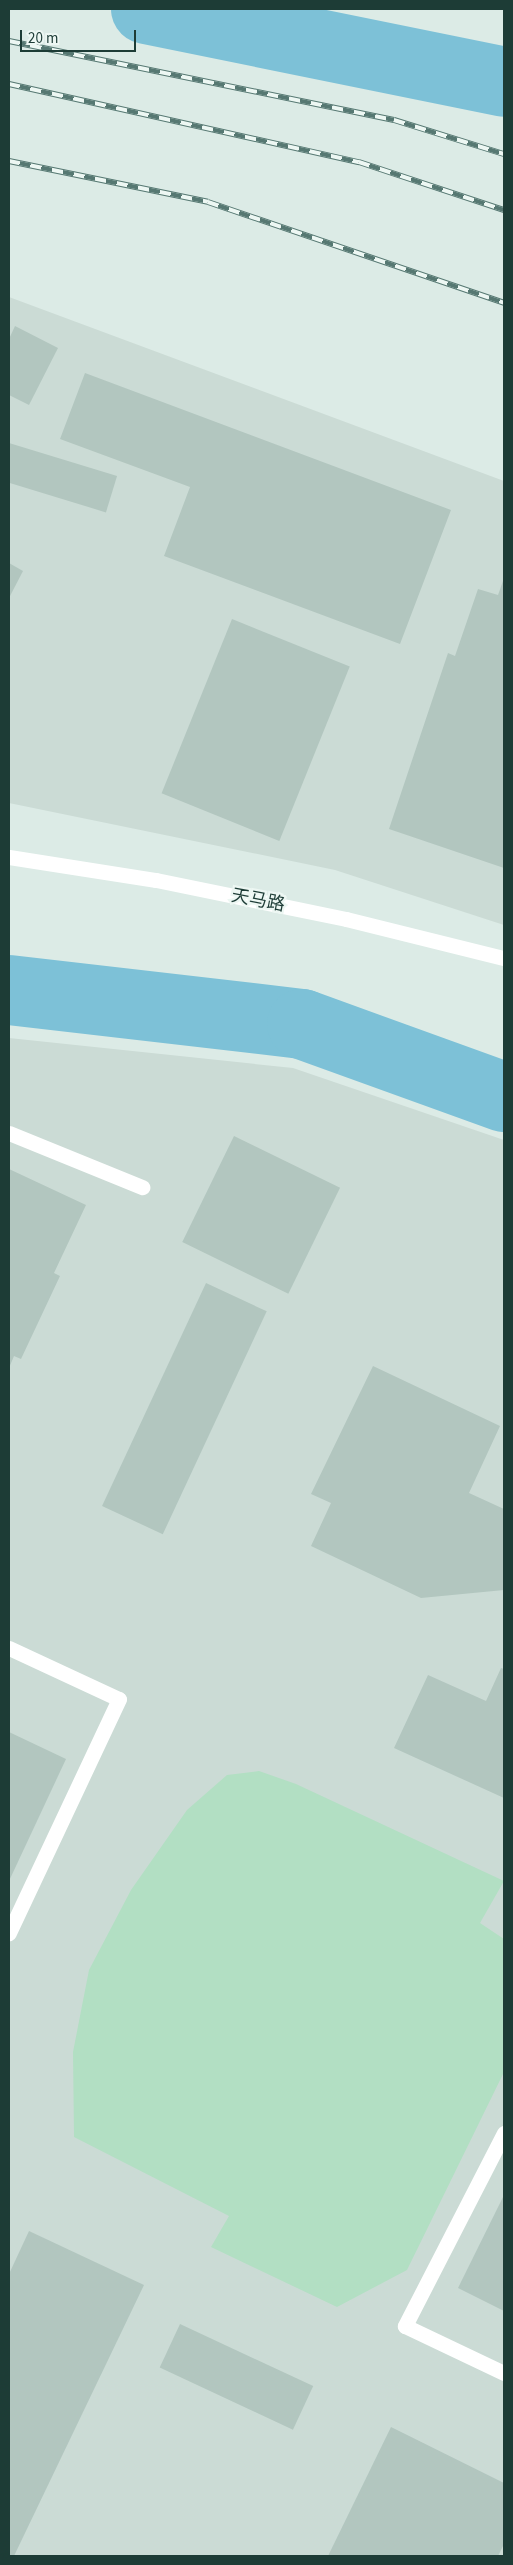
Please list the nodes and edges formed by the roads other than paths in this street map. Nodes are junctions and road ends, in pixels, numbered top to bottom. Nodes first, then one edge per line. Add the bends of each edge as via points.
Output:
1 (9, 857) edge
2 (504, 958) edge
3 (9, 1133) edge
4 (142, 1187) dead end
5 (9, 1648) edge
6 (9, 1933) edge
7 (504, 2133) edge
8 (504, 2373) edge

1 - 2 street, 天马路 via 156,880 346,919
3 - 4 street
5 - 6 street via 119,1699
7 - 8 street via 405,2326

